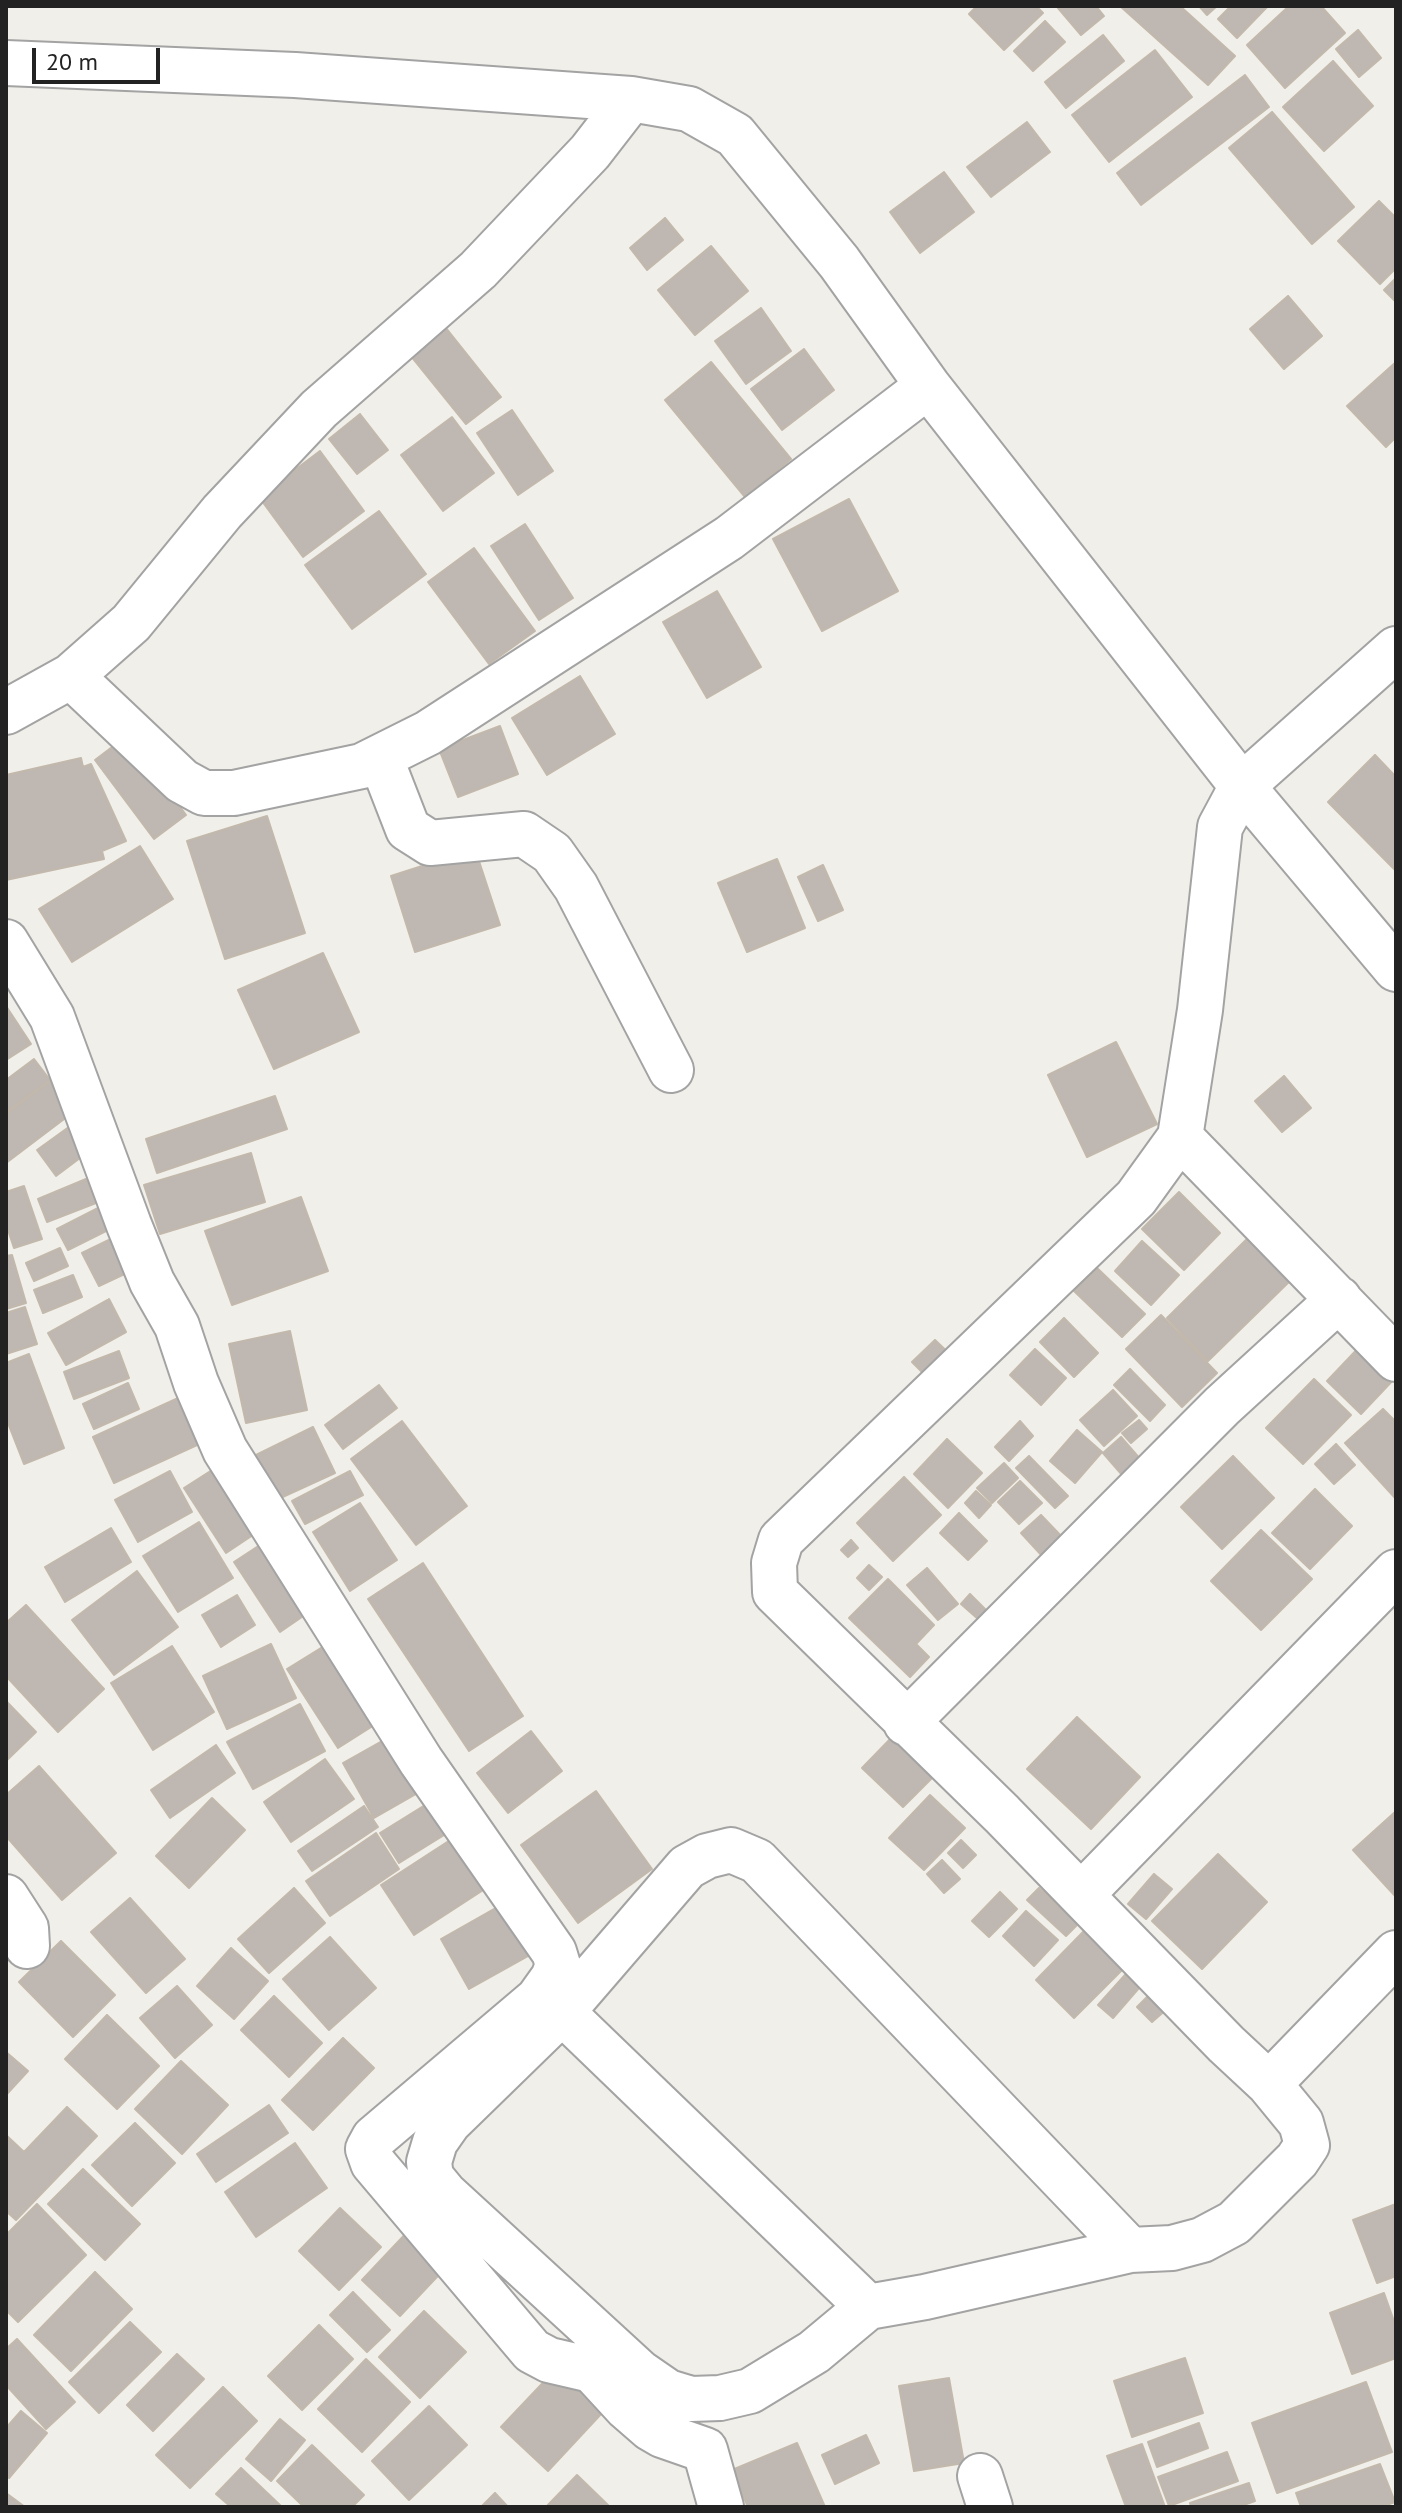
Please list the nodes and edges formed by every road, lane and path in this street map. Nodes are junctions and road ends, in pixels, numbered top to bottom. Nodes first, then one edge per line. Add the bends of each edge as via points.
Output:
1 (6, 63) edge
2 (631, 99) junction
3 (928, 386) junction
4 (1396, 649) edge
5 (71, 676) junction
6 (6, 712) edge
7 (380, 757) junction
8 (1242, 786) junction
9 (6, 942) edge
10 (1396, 969) edge
11 (671, 1070) dead end
12 (1180, 1137) junction
13 (1339, 1299) junction
14 (1396, 1359) edge
15 (1396, 1572) edge
16 (906, 1723) junction
17 (1081, 1895) junction
18 (6, 1897) edge
19 (27, 1946) dead end
20 (1396, 1953) edge
21 (562, 2012) junction
22 (1269, 2084) junction
23 (1130, 2250) junction
24 (868, 2307) junction
25 (721, 2507) edge

1 - 2 street via 295,75
2 - 3 street via 689,109 735,135 839,262
2 - 5 street via 590,152 478,270 319,409 222,512 131,623
3 - 7 street via 729,538 428,733
3 - 8 street
4 - 8 street
5 - 6 street
5 - 7 street via 182,781 204,793 234,793 362,766
7 - 11 street via 408,829 430,843 524,834 552,853 576,887
8 - 10 street
8 - 12 street via 1220,827
9 - 25 street via 52,1017 129,1225 177,1326 225,1450 421,1761 558,1965 538,1999 384,2127 368,2149 373,2163 532,2351 592,2370 650,2428 702,2447
12 - 13 street
12 - 16 street via 1136,1198 781,1540 774,1563 775,1592
13 - 14 street
13 - 16 street via 1222,1406
15 - 17 street
16 - 17 street
17 - 22 street
18 - 19 street via 26,1928
20 - 22 street
21 - 23 street via 687,1867 731,1850 757,1861
21 - 24 street
21 - 24 street via 435,2142 431,2177 445,2194 639,2372 668,2392 691,2399 750,2391 814,2352
22 - 23 street via 1301,2123 1307,2145 1297,2160 1234,2223 1172,2248
23 - 24 street

